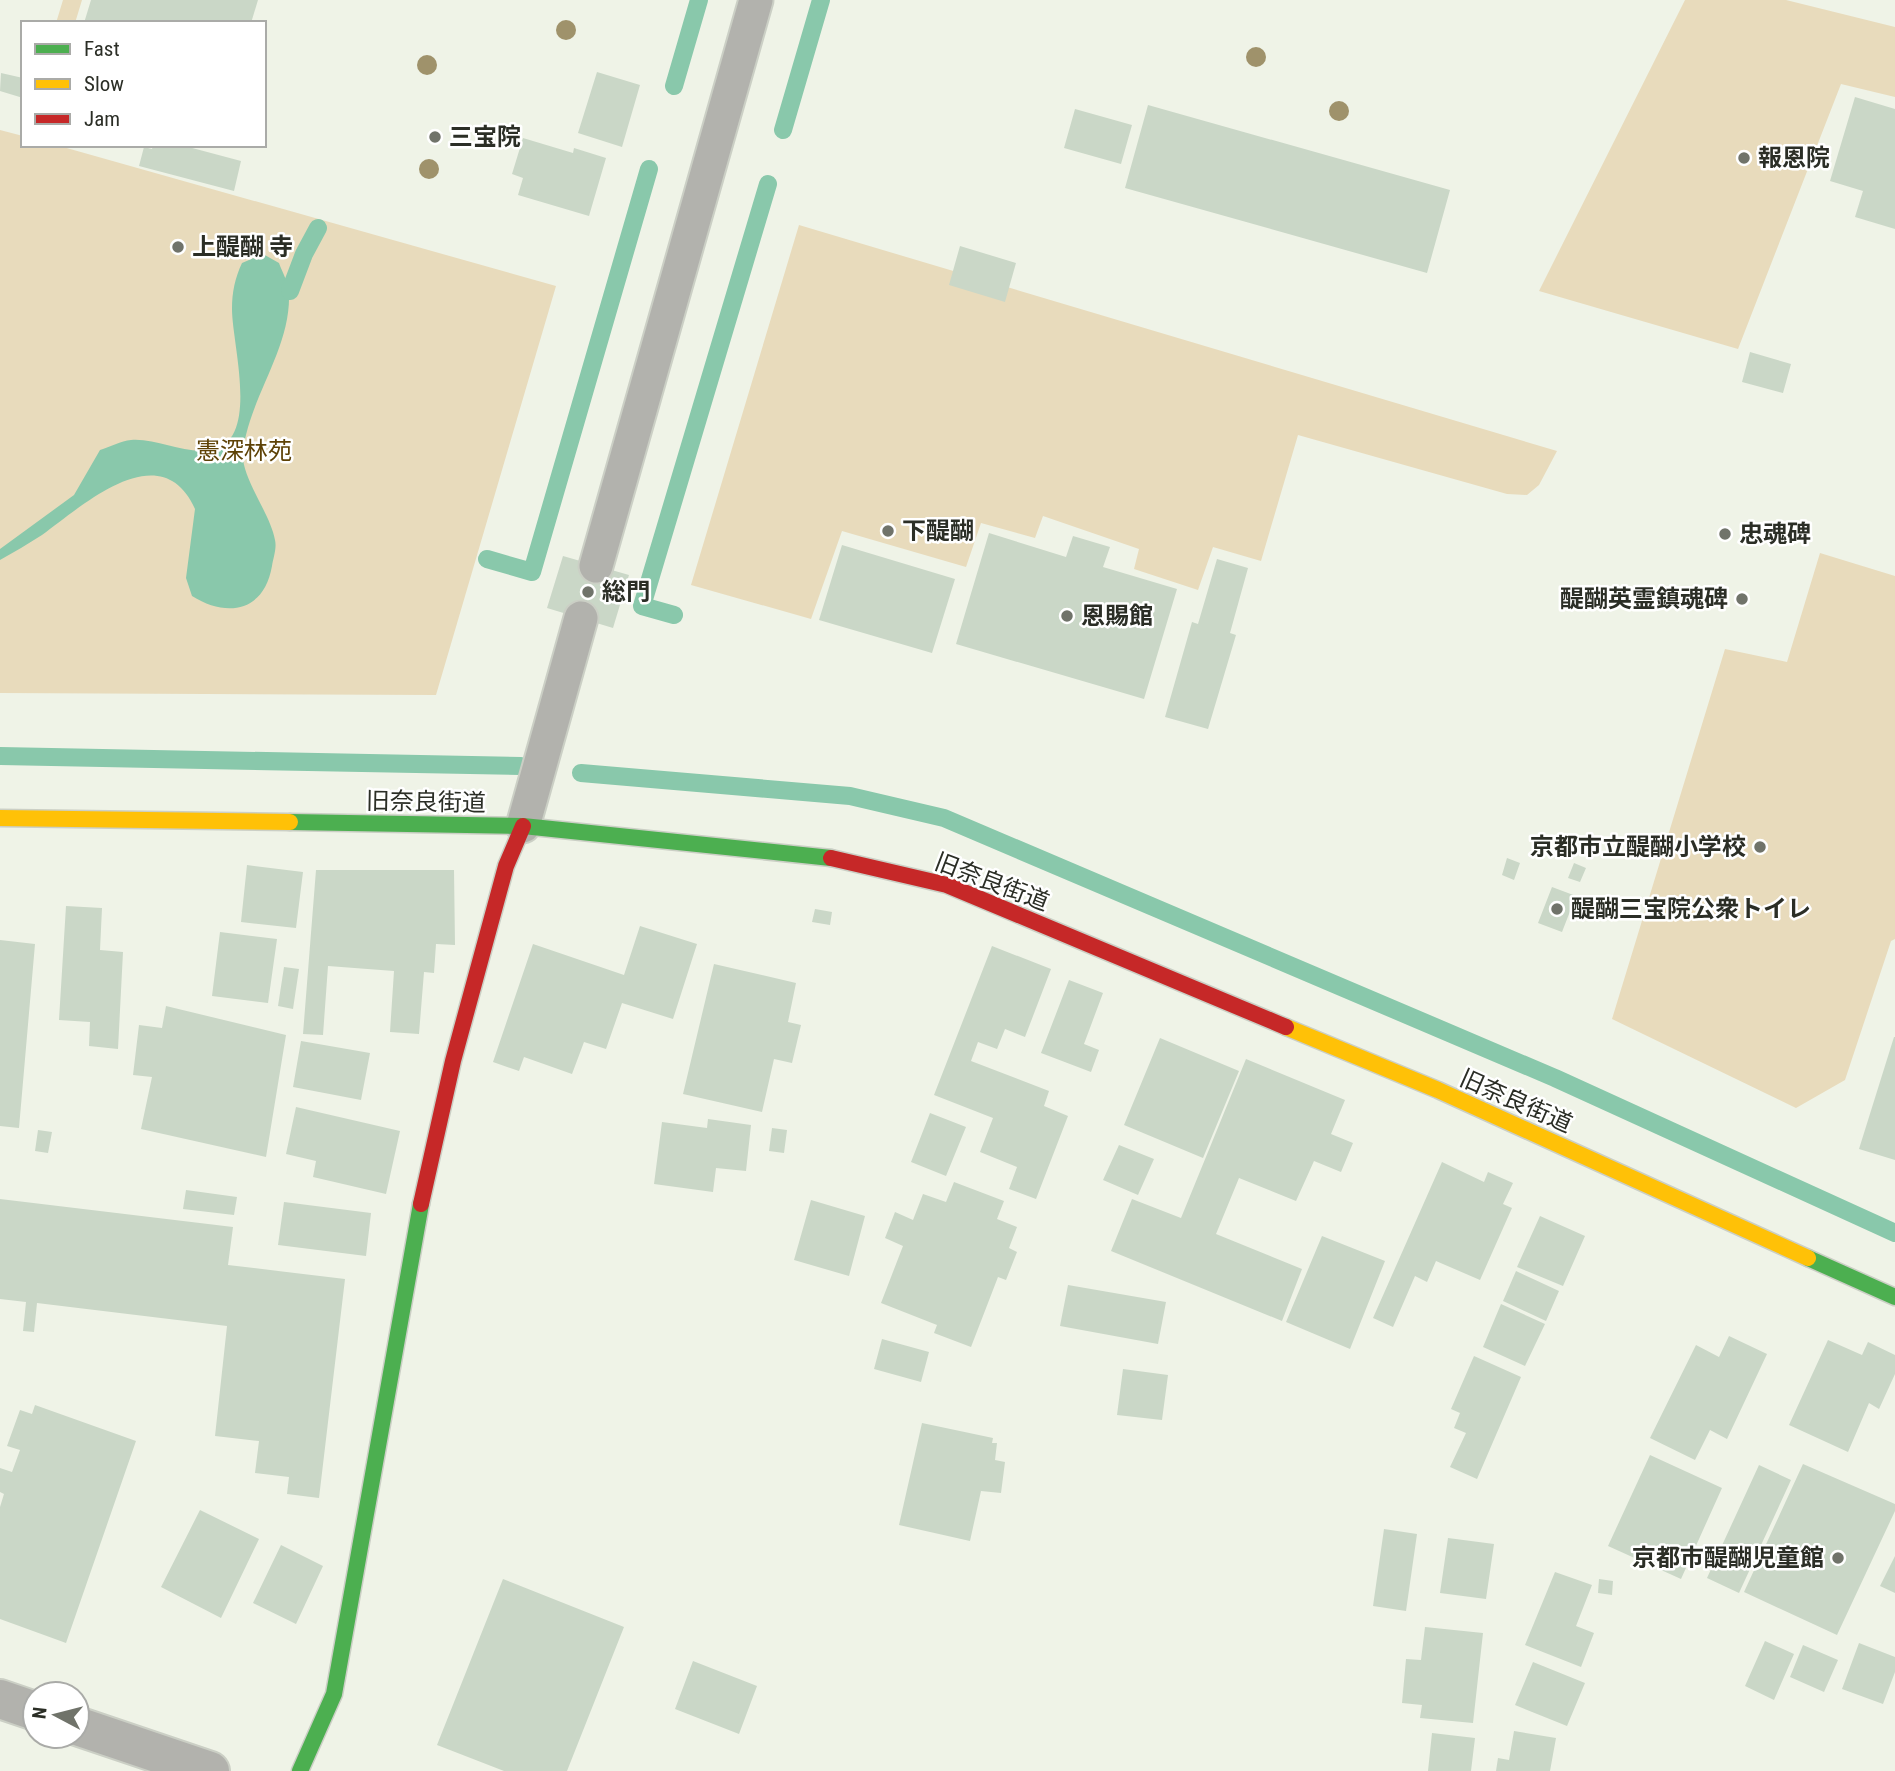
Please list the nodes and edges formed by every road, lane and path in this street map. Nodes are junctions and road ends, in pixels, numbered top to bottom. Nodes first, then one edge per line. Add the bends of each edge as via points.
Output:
1 (756, 0) edge
2 (596, 566) dead end
3 (581, 618) dead end
4 (0, 818) edge
5 (523, 826) junction
6 (1895, 1297) edge
7 (0, 1699) edge
8 (21, 1706) edge
9 (91, 1731) edge
10 (210, 1771) edge
11 (300, 1771) edge

1 - 2 lane
3 - 5 lane
4 - 5 street, 旧奈良街道
5 - 6 street, 旧奈良街道 via 832,858 947,885 1438,1090
5 - 11 street via 503,879 425,1178 334,1693
7 - 8 street
9 - 10 street

